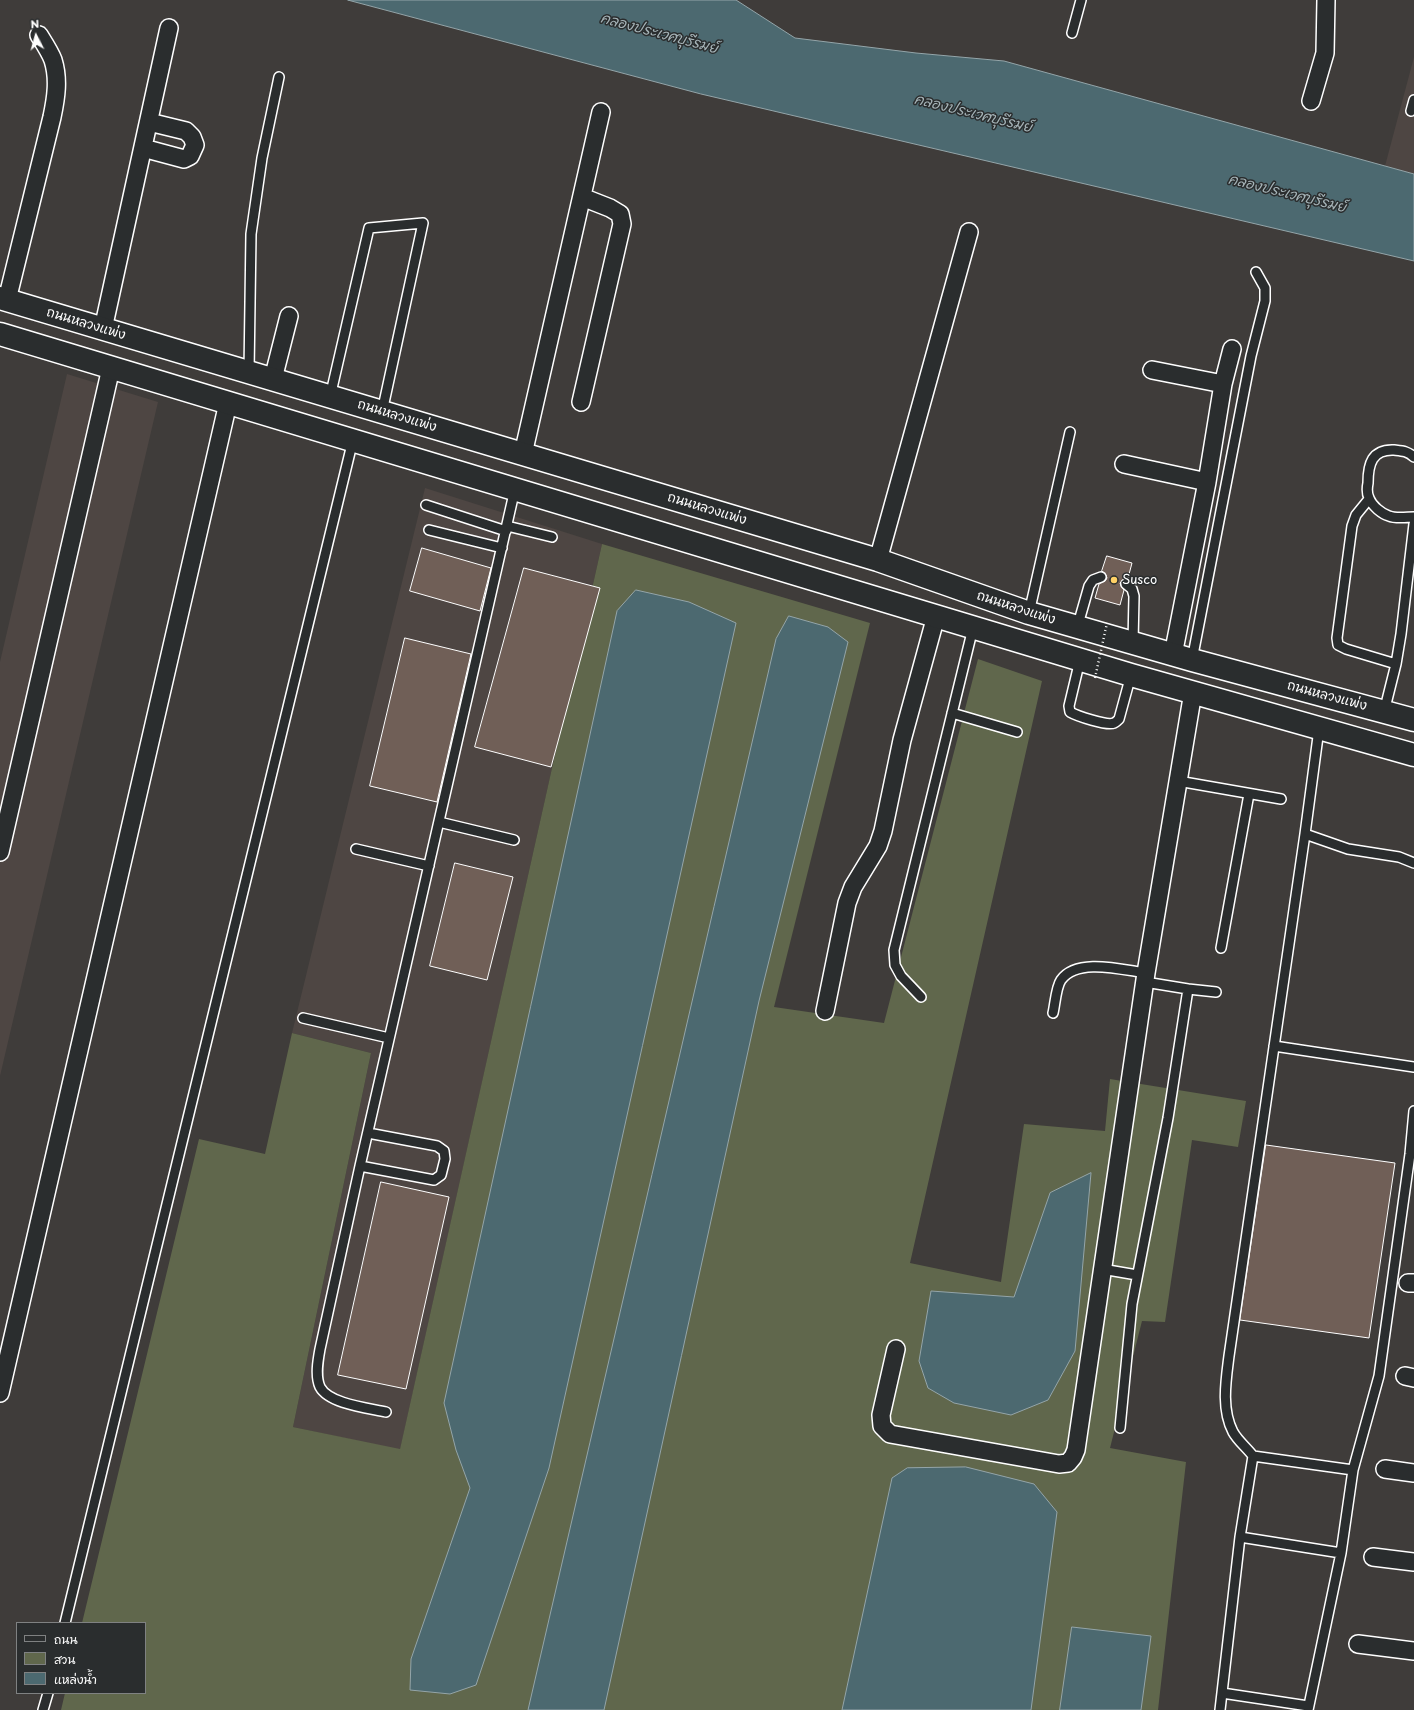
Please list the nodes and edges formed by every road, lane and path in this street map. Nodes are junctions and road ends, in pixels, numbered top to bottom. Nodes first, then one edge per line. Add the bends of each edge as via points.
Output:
1 (1081, 0) edge
2 (1326, 0) edge
3 (169, 28) dead end
4 (1072, 33) dead end
5 (40, 35) dead end
6 (279, 77) dead end
7 (1414, 100) edge
8 (1311, 101) dead end
9 (1411, 111) dead end
10 (602, 112) dead end
11 (149, 122) junction
12 (143, 148) junction
13 (582, 197) junction
14 (969, 232) dead end
15 (1256, 272) dead end
16 (3, 299) edge
17 (289, 316) dead end
18 (103, 329) junction
19 (0, 334) edge
20 (1232, 349) dead end
21 (111, 368) junction
22 (1152, 370) dead end
23 (249, 372) junction
24 (272, 380) junction
25 (1223, 384) junction
26 (330, 397) junction
27 (581, 402) dead end
28 (228, 403) junction
29 (382, 412) junction
30 (1070, 432) dead end
31 (353, 440) junction
32 (523, 454) junction
33 (1414, 456) edge
34 (1124, 464) dead end
35 (1206, 482) junction
36 (515, 488) junction
37 (1369, 499) junction
38 (426, 505) dead end
39 (1414, 517) edge
40 (1414, 524) edge
41 (506, 528) junction
42 (429, 530) dead end
43 (552, 537) dead end
44 (502, 548) junction
45 (878, 560) junction
46 (1101, 577) dead end
47 (1126, 584) dead end
48 (1029, 613) junction
49 (936, 616) junction
50 (1107, 623) dead end
51 (973, 628) junction
52 (1077, 628) junction
53 (1133, 643) junction
54 (1182, 658) junction
55 (1080, 660) junction
56 (1396, 664) junction
57 (1131, 675) junction
58 (1095, 678) dead end
59 (1193, 692) junction
60 (1384, 712) junction
61 (952, 713) junction
62 (1414, 720) edge
63 (1319, 729) junction
64 (1017, 732) dead end
65 (1414, 754) edge
66 (1178, 781) junction
67 (1249, 794) junction
68 (1281, 799) dead end
69 (439, 822) junction
70 (1305, 834) junction
71 (514, 840) dead end
72 (356, 849) dead end
73 (0, 852) edge
74 (1414, 863) edge
75 (429, 866) junction
76 (1221, 948) dead end
77 (1146, 977) junction
78 (1188, 989) junction
79 (1216, 992) dead end
80 (921, 997) dead end
81 (825, 1011) dead end
82 (1053, 1013) dead end
83 (303, 1018) dead end
84 (389, 1038) junction
85 (1274, 1046) junction
86 (1414, 1067) edge
87 (1414, 1111) edge
88 (368, 1133) junction
89 (360, 1166) junction
90 (1102, 1269) junction
91 (1137, 1275) junction
92 (896, 1349) dead end
93 (0, 1393) edge
94 (386, 1412) dead end
95 (1120, 1428) dead end
96 (1253, 1456) junction
97 (1385, 1469) dead end
98 (1353, 1470) junction
99 (1414, 1473) edge
100 (1240, 1537) junction
101 (1341, 1553) junction
102 (1373, 1557) dead end
103 (1414, 1562) edge
104 (65, 1622) edge
105 (1358, 1644) dead end
106 (1414, 1651) edge
107 (1222, 1693) junction
108 (48, 1694) edge
109 (1308, 1708) edge
110 (43, 1710) edge
111 (1220, 1710) edge

1 - 4 lane
2 - 8 street via 1325,53
3 - 11 street
5 - 16 street via 53,59 56,95
6 - 23 lane via 262,158 251,234
7 - 9 lane
10 - 13 street
11 - 12 street
11 - 12 street via 186,131 195,144 190,156 184,159
12 - 18 street
13 - 27 street via 620,214 622,224
13 - 32 street
14 - 45 street
15 - 54 lane via 1265,288 1265,301
16 - 18 main road, ถนนหลวงแพ่ง
17 - 24 street
18 - 23 main road, ถนนหลวงแพ่ง
19 - 21 main road
20 - 25 street
21 - 28 main road
21 - 73 street
22 - 25 street
23 - 24 main road, ถนนหลวงแพ่ง
24 - 26 main road, ถนนหลวงแพ่ง
25 - 35 street
26 - 29 main road, ถนนหลวงแพ่ง
26 - 29 lane via 369,228 423,223
28 - 31 main road
28 - 93 street
29 - 32 main road, ถนนหลวงแพ่ง
30 - 48 lane
31 - 36 main road
31 - 104 lane
32 - 45 main road, ถนนหลวงแพ่ง
33 - 37 lane via 1406,451 1388,450 1380,452 1372,459 1368,470
34 - 35 street
35 - 54 street
36 - 41 lane
36 - 49 main road
37 - 39 lane via 1377,509 1390,517
37 - 56 lane via 1356,515 1352,526 1338,645
38 - 41 lane
40 - 56 lane
41 - 43 lane
41 - 44 lane
42 - 44 lane
44 - 69 lane
45 - 48 main road, ถนนหลวงแพ่ง
46 - 52 lane via 1089,586
47 - 53 lane via 1132,589 1134,596
48 - 52 main road, ถนนหลวงแพ่ง
49 - 51 main road
49 - 81 street via 902,740 884,831 847,903
50 - 58 path, bridge
51 - 55 main road
51 - 61 lane
52 - 53 main road, ถนนหลวงแพ่ง
53 - 54 main road, ถนนหลวงแพ่ง
54 - 60 main road, ถนนหลวงแพ่ง
55 - 57 main road
55 - 57 lane via 1069,706 1070,712 1076,715 1114,723 1119,719
56 - 60 lane
57 - 59 main road
59 - 63 main road
59 - 66 street
60 - 62 main road, ถนนหลวงแพ่ง
61 - 64 lane
61 - 80 lane via 894,950 895,965 901,976
63 - 65 main road
63 - 70 lane
66 - 67 lane
66 - 77 street
67 - 68 lane
67 - 76 lane
69 - 71 lane
69 - 75 lane
70 - 74 lane via 1348,849 1399,857
70 - 85 lane
72 - 75 lane
75 - 84 lane
77 - 78 lane
77 - 82 lane via 1104,967 1086,967 1069,972 1060,981
77 - 90 street
78 - 79 lane
78 - 91 lane via 1168,1118
83 - 84 lane
84 - 88 lane
85 - 86 lane
85 - 96 lane via 1226,1387 1226,1412 1233,1432
87 - 98 lane via 1378,1376
88 - 89 lane
88 - 89 lane via 437,1146 444,1151 445,1159 441,1175 434,1180
89 - 94 lane via 317,1369 320,1386 328,1395 341,1401
90 - 91 lane
90 - 92 street via 1076,1450 1068,1463 1059,1464 890,1434 882,1426 881,1415
91 - 95 lane via 1128,1333
96 - 98 lane
96 - 100 lane
97 - 99 street
98 - 101 lane
100 - 101 lane
100 - 107 lane
101 - 109 lane
102 - 103 street
105 - 106 street
107 - 109 lane
107 - 111 lane
108 - 110 lane

